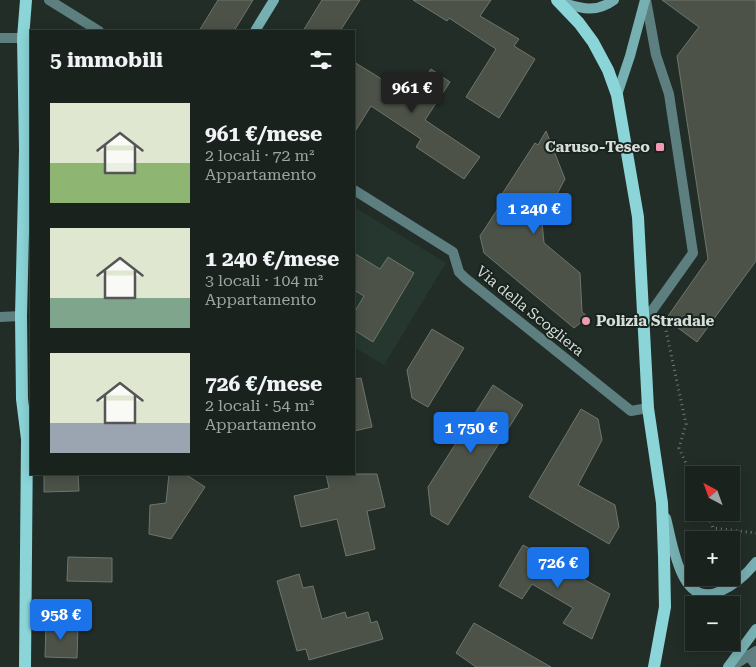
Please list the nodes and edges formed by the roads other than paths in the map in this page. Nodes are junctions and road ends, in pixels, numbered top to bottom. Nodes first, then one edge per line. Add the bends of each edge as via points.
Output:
1 (26, 0) edge
2 (49, 0) edge
3 (274, 0) edge
4 (614, 0) edge
5 (645, 0) edge
6 (558, 1) edge
7 (97, 30) edge
8 (256, 30) edge
9 (0, 38) edge
10 (23, 38) junction
11 (617, 95) junction
12 (355, 191) edge
13 (0, 316) edge
14 (20, 316) junction
15 (644, 322) junction
16 (648, 408) junction
17 (30, 422) edge
18 (27, 439) junction
19 (662, 503) junction
20 (756, 562) edge
21 (756, 629) edge
22 (752, 653) edge
23 (756, 665) edge
24 (24, 667) edge
25 (654, 667) edge
26 (730, 667) edge

1 - 10 main road
2 - 7 street
3 - 8 main road
4 - 6 main road via 599,9 587,10
5 - 11 main road
5 - 15 street via 656,55 669,94 693,253
6 - 11 main road via 593,42
9 - 10 street
10 - 14 main road via 25,150
11 - 15 main road via 638,217
12 - 16 street, Via della Scogliera via 453,252 464,278 631,411
13 - 14 street
14 - 18 main road via 22,399
15 - 16 main road
16 - 19 main road
17 - 18 main road
18 - 24 main road
19 - 20 main road via 677,563 685,581 700,594 727,588 740,580
19 - 25 main road via 665,607
21 - 26 main road
22 - 23 street
22 - 26 street

